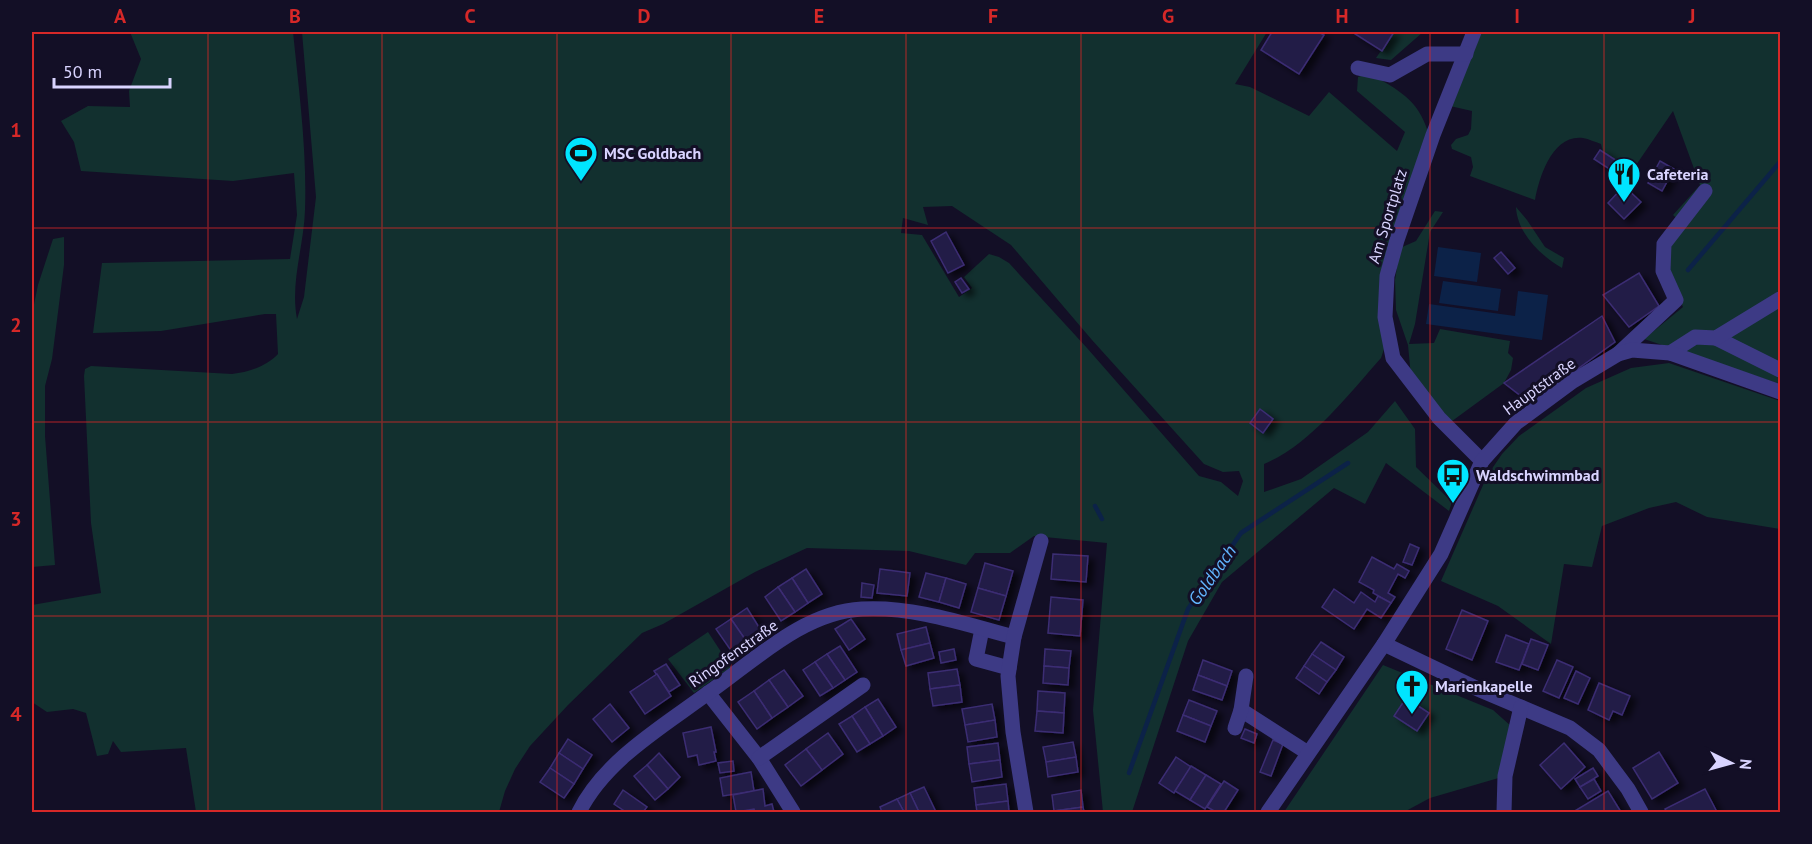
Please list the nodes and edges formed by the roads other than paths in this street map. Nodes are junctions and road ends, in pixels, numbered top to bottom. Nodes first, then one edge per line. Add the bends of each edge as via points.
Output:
1 (1472, 33) edge
2 (1466, 54) junction
3 (1358, 68) dead end
4 (1705, 191) dead end
5 (1780, 299) edge
6 (1716, 338) junction
7 (1670, 353) junction
8 (1618, 354) junction
9 (1780, 370) edge
10 (1780, 392) edge
11 (1482, 461) junction
12 (1041, 541) dead end
13 (982, 629) junction
14 (1014, 637) junction
15 (1384, 644) junction
16 (1009, 668) junction
17 (1246, 676) dead end
18 (863, 685) dead end
19 (708, 693) junction
20 (1521, 707) junction
21 (1240, 710) junction
22 (1235, 728) dead end
23 (1308, 753) junction
24 (759, 758) junction
25 (579, 813) edge
26 (793, 813) edge
27 (1026, 813) edge
28 (1268, 813) edge
29 (1504, 813) edge
30 (1641, 813) edge

1 - 2 street, Am Sportplatz
2 - 3 street via 1427,54 1390,75
2 - 11 street, Am Sportplatz via 1397,240 1387,276 1384,317 1394,358 1439,418
4 - 8 street via 1664,244 1663,271 1676,300
5 - 6 street
6 - 7 street via 1695,337
6 - 9 street
7 - 8 street, Hauptstraße via 1645,350
7 - 10 street, Hauptstraße
8 - 11 street, Hauptstraße via 1516,423
11 - 15 street, Hauptstraße via 1441,554
12 - 14 street
13 - 14 street, Ringofenstraße
13 - 16 street via 976,659
13 - 19 street, Ringofenstraße via 888,609 841,612 820,618 761,652
14 - 16 street
15 - 20 street
15 - 23 street, Hauptstraße
16 - 27 street via 1013,732
17 - 21 street
18 - 24 street
19 - 24 street
19 - 25 street, Ringofenstraße via 617,763 588,794
20 - 29 street via 1505,776
20 - 30 street via 1570,728 1599,750
21 - 22 street
21 - 23 street
23 - 28 street, Hauptstraße
24 - 26 street

